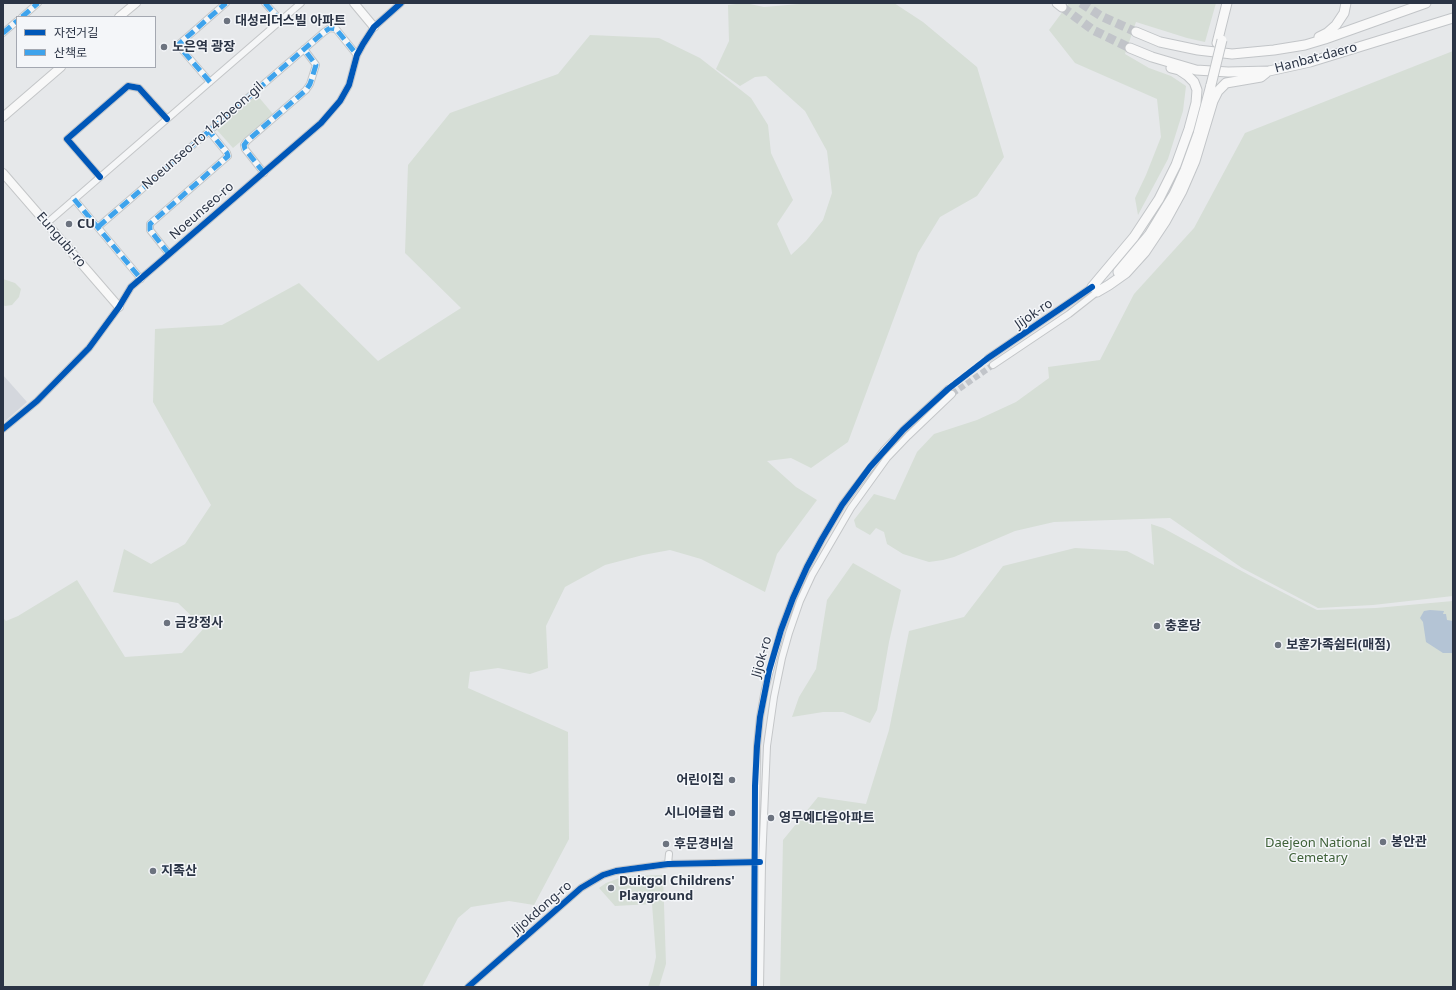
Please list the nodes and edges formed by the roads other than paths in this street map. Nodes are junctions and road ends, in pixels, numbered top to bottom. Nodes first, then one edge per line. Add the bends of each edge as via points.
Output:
1 (38, 3) edge
2 (136, 3) edge
3 (226, 3) edge
4 (265, 3) edge
5 (301, 3) edge
6 (354, 3) edge
7 (1227, 3) edge
8 (1233, 3) edge
9 (1346, 3) edge
10 (1426, 3) edge
11 (398, 4) edge
12 (23, 16) edge
13 (120, 16) edge
14 (1453, 18) edge
15 (281, 21) junction
16 (16, 22) edge
17 (374, 28) junction
18 (1136, 32) tunnel mouth
19 (3, 33) edge
20 (1219, 42) junction
21 (1305, 45) junction
22 (1130, 48) tunnel mouth
23 (304, 49) junction
24 (357, 55) junction
25 (1152, 57) junction
26 (60, 68) edge
27 (1269, 71) junction
28 (210, 82) junction
29 (3, 117) edge
30 (167, 119) junction
31 (209, 131) junction
32 (3, 172) edge
33 (264, 173) junction
34 (100, 177) junction
35 (74, 199) junction
36 (46, 223) junction
37 (98, 227) junction
38 (169, 254) junction
39 (141, 279) junction
40 (1094, 290) junction
41 (119, 307) junction
42 (988, 358) tunnel mouth
43 (993, 365) tunnel mouth
44 (948, 389) tunnel mouth
45 (952, 394) tunnel mouth
46 (3, 429) edge
47 (669, 854) dead end
48 (758, 862) junction
49 (668, 864) junction
50 (468, 987) edge
51 (754, 987) edge
52 (760, 987) edge

1 - 12 street
2 - 13 street
3 - 28 street via 178,45
4 - 15 street
5 - 15 street
6 - 17 street
7 - 20 main road
8 - 20 main road
9 - 21 main road via 1344,13 1336,25
10 - 21 main road, Hanbat-daero
11 - 17 street, Noeunseo-ro
14 - 27 main road, Hanbat-daero via 1310,62
15 - 28 street
16 - 19 street
17 - 24 street, Noeunseo-ro
18 - 21 main road, Hanbat-daero via 1160,42 1232,54
20 - 40 main road via 1181,168 1139,241
22 - 25 main road, Hanbat-daero
23 - 24 street, Noeunseo-ro 142beon-gil via 330,28 336,29
23 - 31 street, Noeunseo-ro 142beon-gil
23 - 33 street via 316,65 310,84 244,145
24 - 33 street, Noeunseo-ro via 349,85 340,101 321,123
25 - 27 main road, Hanbat-daero via 1196,70
25 - 40 main road via 1168,67 1179,70 1194,82 1197,90 1196,103 1176,165 1159,199
26 - 29 street
27 - 40 main road via 1261,77 1226,83 1218,91 1195,161 1165,222 1145,252 1126,273 1109,285
28 - 30 street
30 - 34 street
30 - 34 street via 139,88 128,86 72,134 67,139
31 - 37 street, Noeunseo-ro 142beon-gil
31 - 38 street via 228,156 150,224 150,230
32 - 36 street, Eungubi-ro
33 - 38 street, Noeunseo-ro
34 - 35 street
35 - 36 street
35 - 37 street
36 - 41 street, Eungubi-ro
37 - 39 street
38 - 39 street, Noeunseo-ro
39 - 41 street, Noeunseo-ro via 131,287
40 - 42 street, Jijok-ro
40 - 43 street, Jijok-ro via 1069,314
41 - 46 street, Noeunseo-ro via 89,348 37,401
44 - 48 street, Jijok-ro via 903,430 856,485 822,538 793,598 769,671 760,717 756,773
45 - 48 street, Jijok-ro via 887,458 835,535 800,601 782,658 770,721
47 - 49 street
48 - 49 street, Jijokdong-ro
48 - 51 street, Jijok-ro
48 - 52 street, Jijok-ro
49 - 50 street, Jijokdong-ro via 616,871 603,875 581,888

